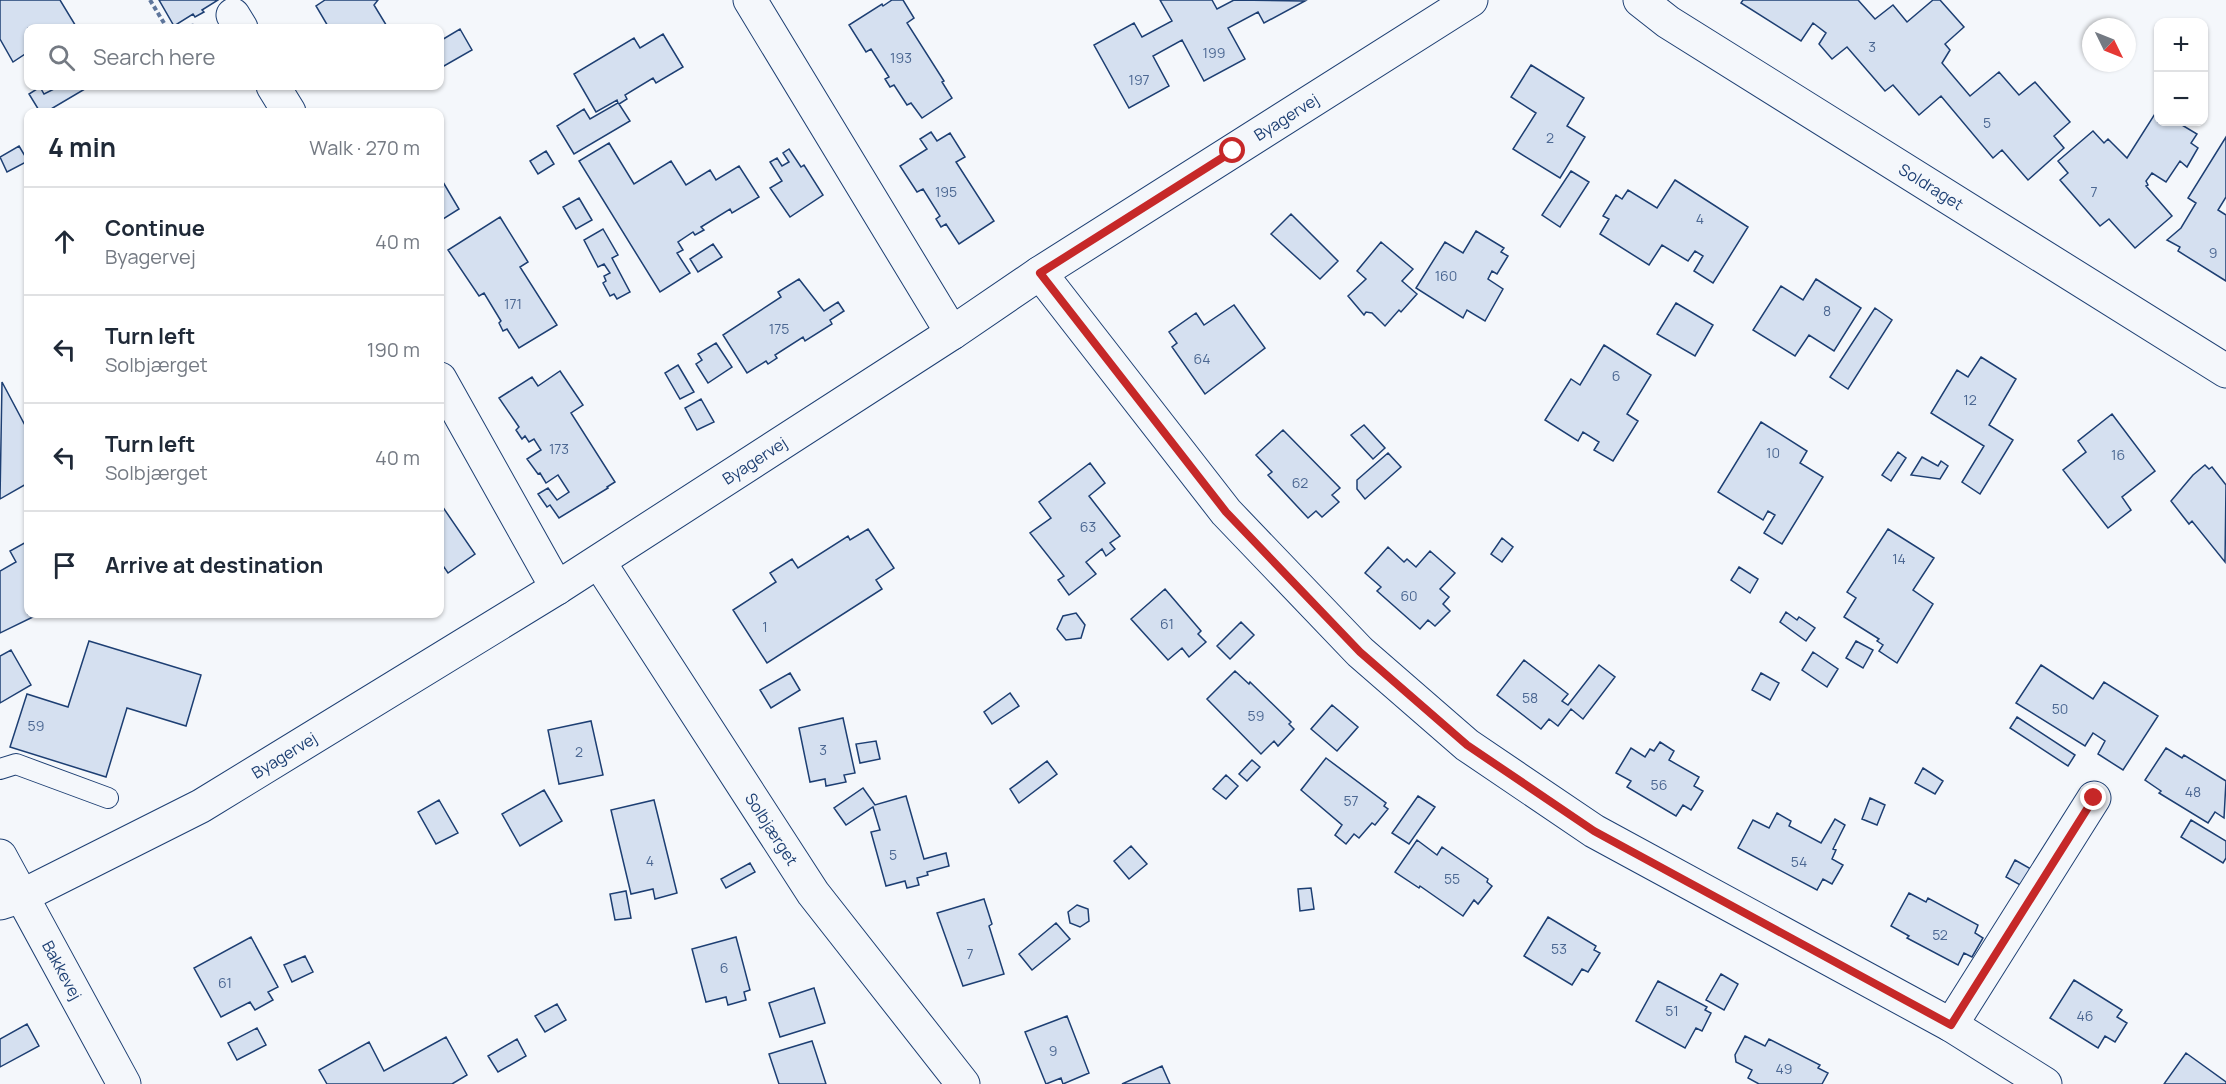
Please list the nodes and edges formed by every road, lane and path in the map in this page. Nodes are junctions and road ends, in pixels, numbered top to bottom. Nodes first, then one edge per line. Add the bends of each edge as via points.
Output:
1 (150, 0) edge
2 (750, 0) edge
3 (1471, 0) edge
4 (1640, 0) edge
5 (165, 24) edge
6 (275, 90) edge
7 (286, 108) edge
8 (1040, 273) junction
9 (952, 333) junction
10 (2226, 371) edge
11 (444, 386) edge
12 (599, 562) junction
13 (557, 588) junction
14 (0, 769) edge
15 (108, 798) dead end
16 (2094, 798) dead end
17 (0, 856) edge
18 (11, 900) edge
19 (1951, 1025) junction
20 (124, 1084) edge
21 (963, 1084) edge
22 (2045, 1084) edge

1 - 5 path
2 - 9 street
3 - 8 street, Byagervej
4 - 10 street, Soldraget via 1668,22
6 - 7 street
8 - 9 street, Byagervej
8 - 19 street via 1226,512 1360,652 1467,745 1594,831
9 - 12 street, Byagervej
11 - 13 street
12 - 13 street, Byagervej
12 - 21 street, Solbjærget via 813,892
13 - 18 street, Byagervej via 201,806
14 - 15 lane via 16,764
16 - 19 street
17 - 18 street, Bakkevej
18 - 20 street, Bakkevej
19 - 22 street

